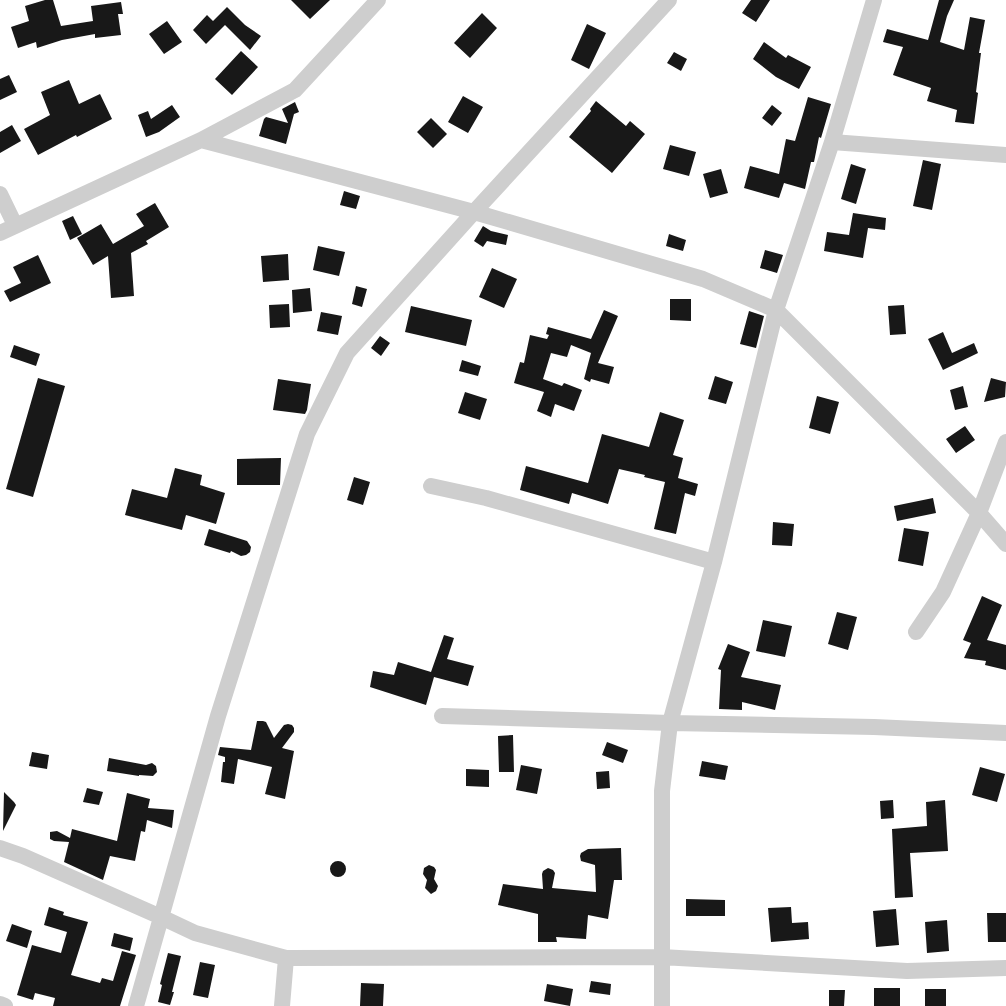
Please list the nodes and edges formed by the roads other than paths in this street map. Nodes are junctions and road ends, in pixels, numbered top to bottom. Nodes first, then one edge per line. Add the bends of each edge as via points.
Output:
1 (378, 0) edge
2 (669, 0) edge
3 (874, 0) edge
4 (201, 140) junction
5 (832, 142) junction
6 (1006, 155) edge
7 (0, 194) edge
8 (474, 212) junction
9 (7, 229) edge
10 (776, 310) junction
11 (1006, 442) edge
12 (431, 486) dead end
13 (979, 513) junction
14 (1006, 544) edge
15 (714, 562) junction
16 (916, 632) dead end
17 (442, 716) dead end
18 (670, 723) junction
19 (1006, 733) edge
20 (0, 848) edge
21 (161, 917) junction
22 (661, 957) junction
23 (286, 958) junction
24 (1006, 968) edge
25 (0, 1004) edge
26 (5, 1006) edge
27 (136, 1006) edge
28 (282, 1006) edge
29 (662, 1006) edge

1 - 4 street via 295,90
2 - 8 street
3 - 5 street
4 - 8 street
4 - 9 street
5 - 6 street
5 - 10 street
7 - 9 street
8 - 10 street via 703,279
8 - 21 street via 347,353 307,434 218,716
10 - 13 street
10 - 15 street
11 - 13 street
12 - 15 street
13 - 14 street
13 - 16 street via 943,592
15 - 18 street
17 - 18 street
18 - 19 street
18 - 22 street via 662,791
20 - 21 street
21 - 23 street via 195,933
21 - 27 street
22 - 23 street
22 - 24 street via 907,971
22 - 29 street
23 - 28 street
25 - 26 street

